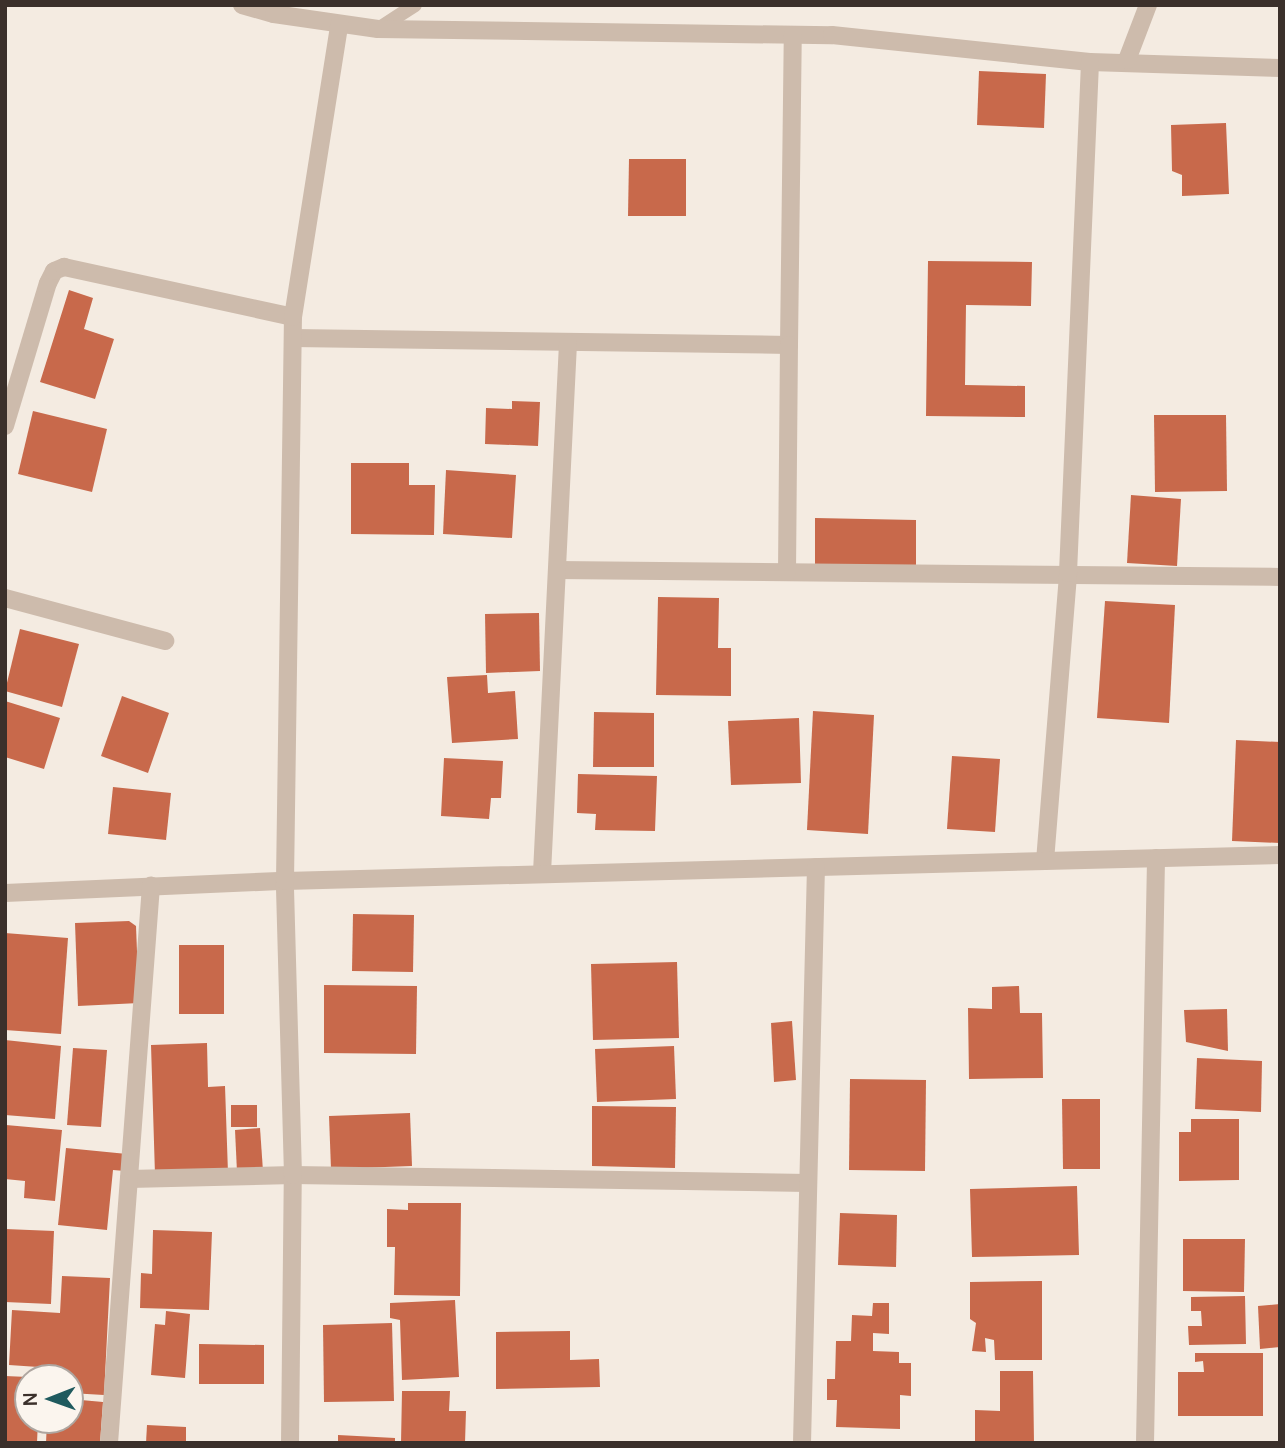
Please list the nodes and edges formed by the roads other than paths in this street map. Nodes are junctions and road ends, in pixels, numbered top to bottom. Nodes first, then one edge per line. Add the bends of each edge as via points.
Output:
1 (242, 5) edge
2 (415, 5) edge
3 (1148, 5) edge
4 (340, 25) junction
5 (378, 29) junction
6 (793, 35) junction
7 (1127, 60) junction
8 (1090, 62) junction
9 (1280, 68) edge
10 (293, 317) junction
11 (293, 338) junction
12 (568, 344) junction
13 (789, 345) junction
14 (5, 426) edge
15 (557, 570) junction
16 (787, 572) junction
17 (1068, 573) junction
18 (1280, 577) edge
19 (5, 598) edge
20 (164, 641) dead end
21 (1280, 855) edge
22 (1156, 858) junction
23 (1045, 861) junction
24 (817, 867) junction
25 (542, 873) junction
26 (285, 881) junction
27 (151, 886) junction
28 (5, 893) edge
29 (293, 1175) junction
30 (129, 1179) junction
31 (808, 1183) junction
32 (109, 1443) edge
33 (290, 1443) edge
34 (802, 1443) edge
35 (1145, 1443) edge

1 - 4 street
2 - 5 lane
3 - 7 street
4 - 5 street
4 - 10 street
5 - 6 street
6 - 8 street
6 - 13 street
7 - 8 street
7 - 9 street
8 - 17 street
10 - 11 street
10 - 14 street via 64,267 54,271 48,283
11 - 12 street
11 - 26 street
12 - 13 street
12 - 15 street
13 - 16 street
15 - 16 street
15 - 25 street
16 - 17 street
17 - 18 street
17 - 23 street
19 - 20 street
21 - 22 street
22 - 23 street
22 - 35 street
23 - 24 street
24 - 25 street
24 - 31 street
25 - 26 street
26 - 27 street
26 - 29 street
27 - 28 street
27 - 30 street
29 - 30 street
29 - 31 street
29 - 33 street
30 - 32 street
31 - 34 street

